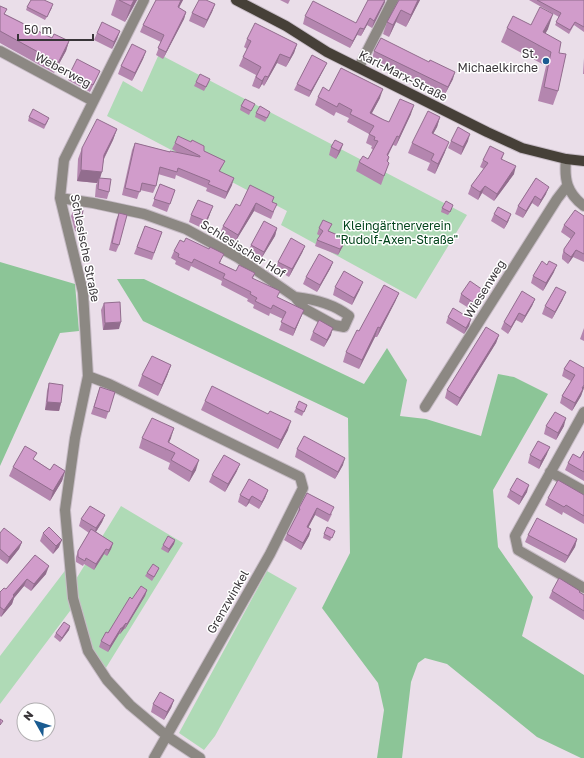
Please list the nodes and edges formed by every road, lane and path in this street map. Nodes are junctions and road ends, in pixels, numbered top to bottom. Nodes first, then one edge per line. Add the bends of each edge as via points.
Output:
1 (144, 0) edge
2 (236, 0) edge
3 (393, 0) edge
4 (0, 51) edge
5 (359, 67) junction
6 (93, 101) junction
7 (566, 159) junction
8 (584, 161) edge
9 (567, 186) junction
10 (60, 198) junction
11 (584, 206) edge
12 (295, 297) junction
13 (88, 376) junction
14 (425, 407) dead end
15 (584, 412) edge
16 (550, 472) junction
17 (584, 491) edge
18 (584, 588) edge
19 (166, 736) junction
20 (154, 758) edge
21 (200, 758) edge

1 - 6 street, Schlesische Straße
2 - 5 main road, Karl-Marx-Straße via 286,26 327,52
3 - 5 street
4 - 6 street, Weberweg
5 - 7 main road, Karl-Marx-Straße via 518,147
6 - 10 street, Schlesische Straße via 64,160
7 - 8 main road, Karl-Marx-Straße
7 - 9 street
9 - 11 street
9 - 14 street, Wiesenweg
10 - 12 street, Schlesischer Hof via 144,214 186,229 237,257
10 - 13 street, Schlesische Straße via 83,292
12 - 12 street, Schlesischer Hof via 305,309 334,325 344,327 349,316 342,310 310,299
13 - 19 street, Schlesische Straße via 74,438 65,510 73,598 88,650 107,680 130,705
13 - 19 street, Grenzwinkel via 300,478 303,488 270,554
15 - 16 street
16 - 17 street
16 - 18 street via 515,536 518,550
19 - 20 street, Grenzwinkel
19 - 21 street

